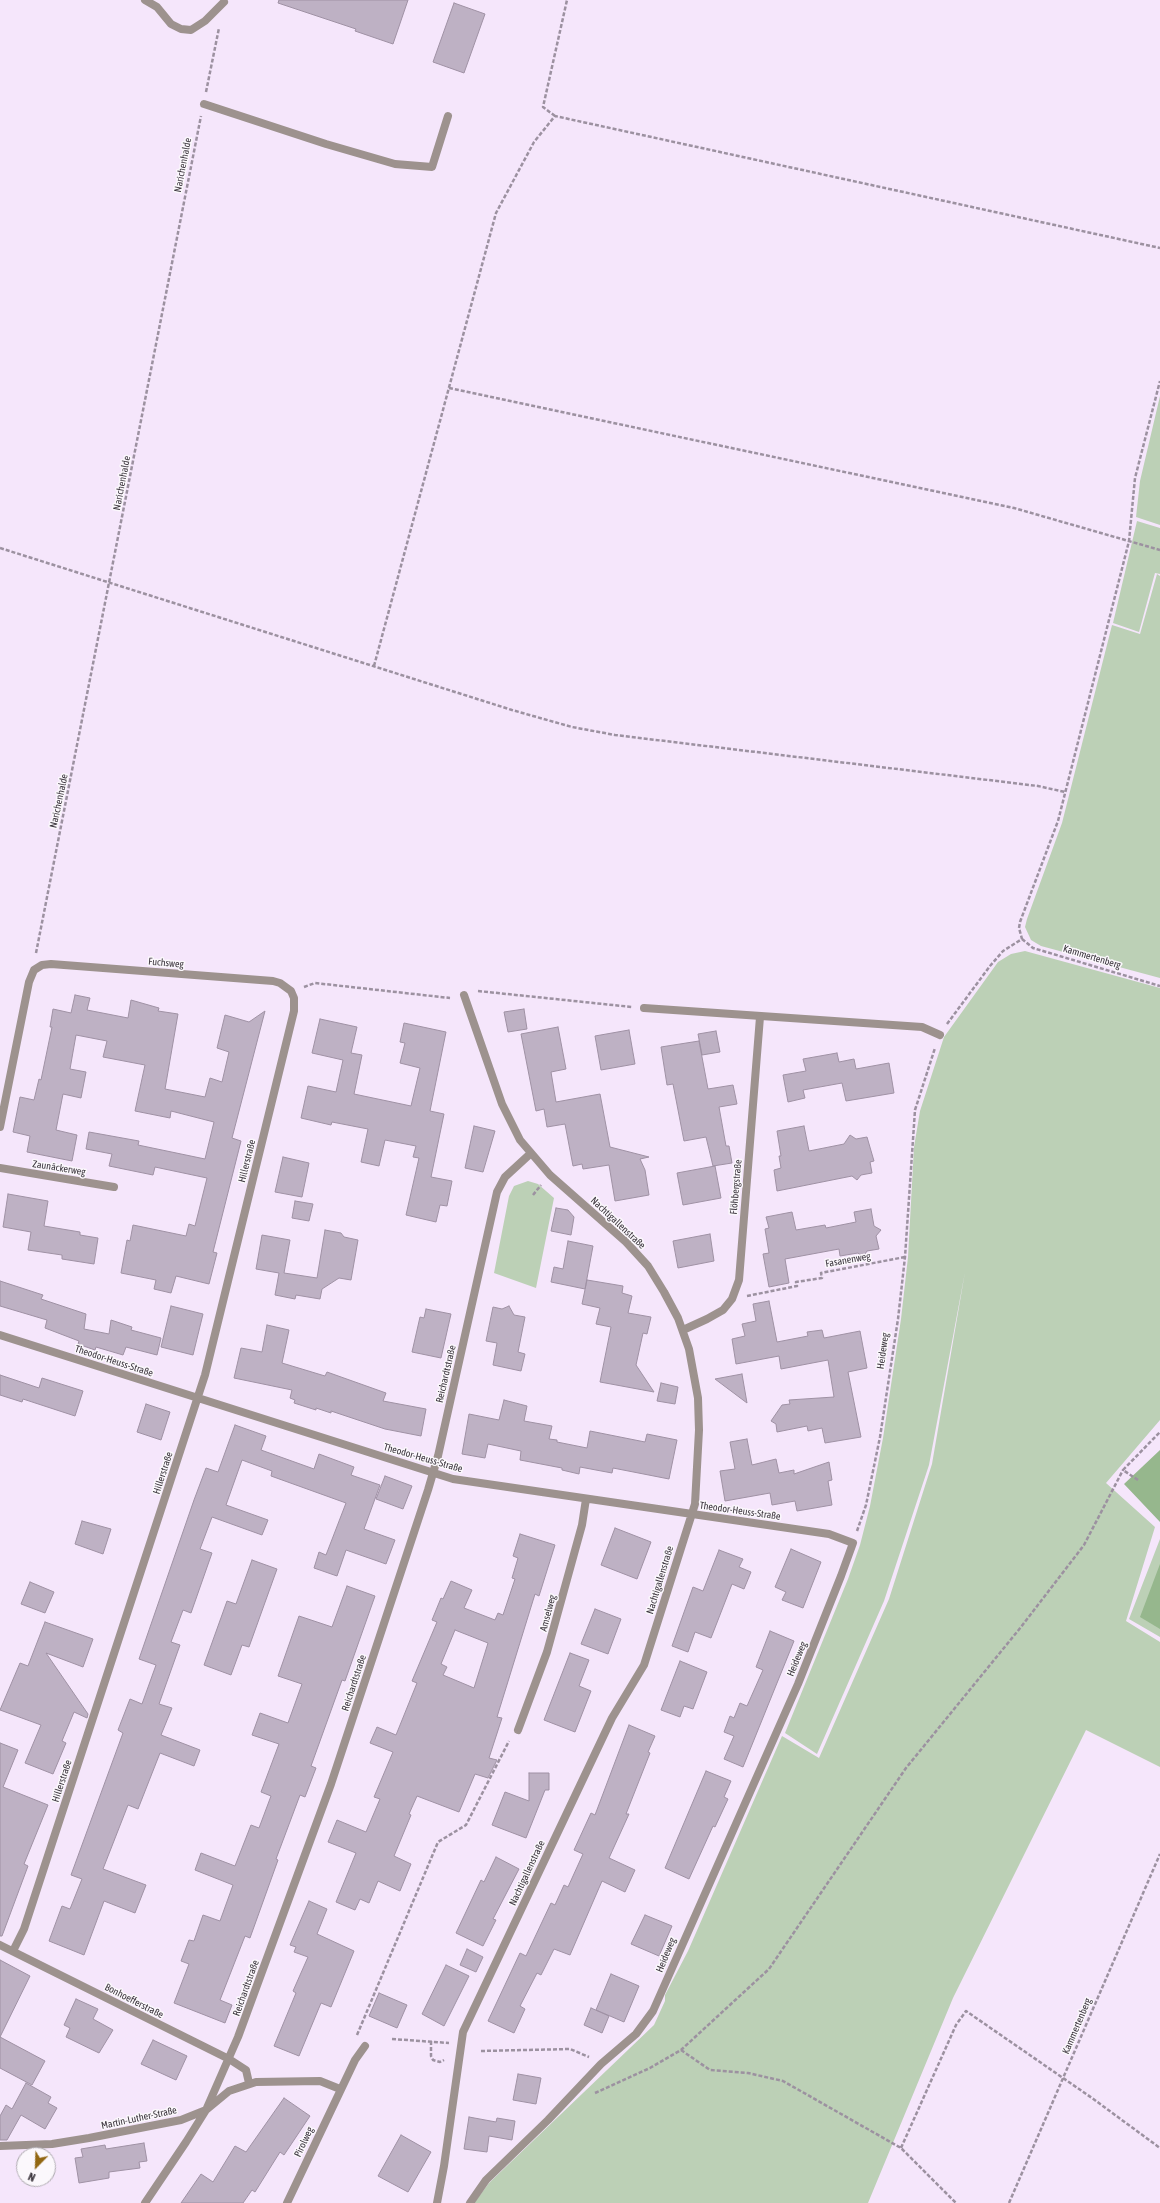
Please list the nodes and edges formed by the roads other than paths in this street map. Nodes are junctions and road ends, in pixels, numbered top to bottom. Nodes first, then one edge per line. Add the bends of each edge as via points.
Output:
1 (144, 0) edge
2 (224, 2) road end
3 (204, 104) road end
4 (448, 116) dead end
5 (291, 992) joint
6 (464, 995) dead end
7 (644, 1008) dead end
8 (760, 1017) junction
9 (940, 1035) road end
10 (0, 1127) edge
11 (530, 1154) junction
12 (0, 1168) edge
13 (114, 1186) dead end
14 (683, 1330) junction
15 (0, 1335) edge
16 (198, 1398) junction
17 (433, 1473) junction
18 (586, 1499) junction
19 (692, 1514) junction
20 (853, 1543) joint
21 (518, 1730) road end
22 (0, 1945) edge
23 (12, 1952) junction
24 (365, 2046) road end
25 (229, 2060) junction
26 (249, 2083) junction
27 (340, 2089) junction
28 (206, 2110) junction
29 (0, 2146) edge
30 (145, 2203) edge
31 (287, 2203) edge
32 (437, 2203) edge
33 (470, 2203) edge

1 - 2 street via 157,7 170,24 180,29 191,30 205,21
3 - 4 street via 387,162 432,167
5 - 10 street, Fuchsweg via 286,986 273,981 51,964 38,967 31,974 29,982
5 - 16 street, Hillerstraße via 294,998 294,1012
6 - 11 street, Nachtigallenstraße via 505,1110
7 - 8 street
8 - 9 street via 922,1026
8 - 14 street, Flöhbergstraße via 739,1280 728,1304 719,1313
11 - 14 street, Nachtigallenstraße via 637,1254 664,1292
11 - 17 street, Reichardtstraße via 505,1177 497,1192
12 - 13 street, Zaunäckerweg
14 - 19 street, Nachtigallenstraße via 696,1377 698,1398 699,1430 695,1504
15 - 16 street, Theodor-Heuss-Straße
16 - 17 street, Theodor-Heuss-Straße
16 - 23 street, Hillerstraße via 24,1929
17 - 18 street, Theodor-Heuss-Straße via 453,1479
17 - 25 street, Reichardtstraße via 331,1784
18 - 19 street, Theodor-Heuss-Straße
18 - 21 street, Amselweg via 582,1525 548,1652
19 - 20 street, Theodor-Heuss-Straße via 829,1534
19 - 32 street, Nachtigallenstraße via 644,1665 612,1718 463,2032
20 - 33 street, Heideweg via 798,1684 653,2011 636,2034 602,2064 486,2180
22 - 23 street, Bonhoefferstraße
23 - 25 street, Bonhoefferstraße
24 - 27 street
25 - 26 street, Bonhoefferstraße via 246,2070
25 - 28 street, Reichardtstraße
26 - 27 street, Martin-Luther-Straße via 320,2081
26 - 28 street, Martin-Luther-Straße via 222,2095
27 - 31 street, Pirolweg
28 - 29 street, Martin-Luther-Straße via 181,2120 89,2138 52,2144
28 - 30 street, Reichardtstraße

